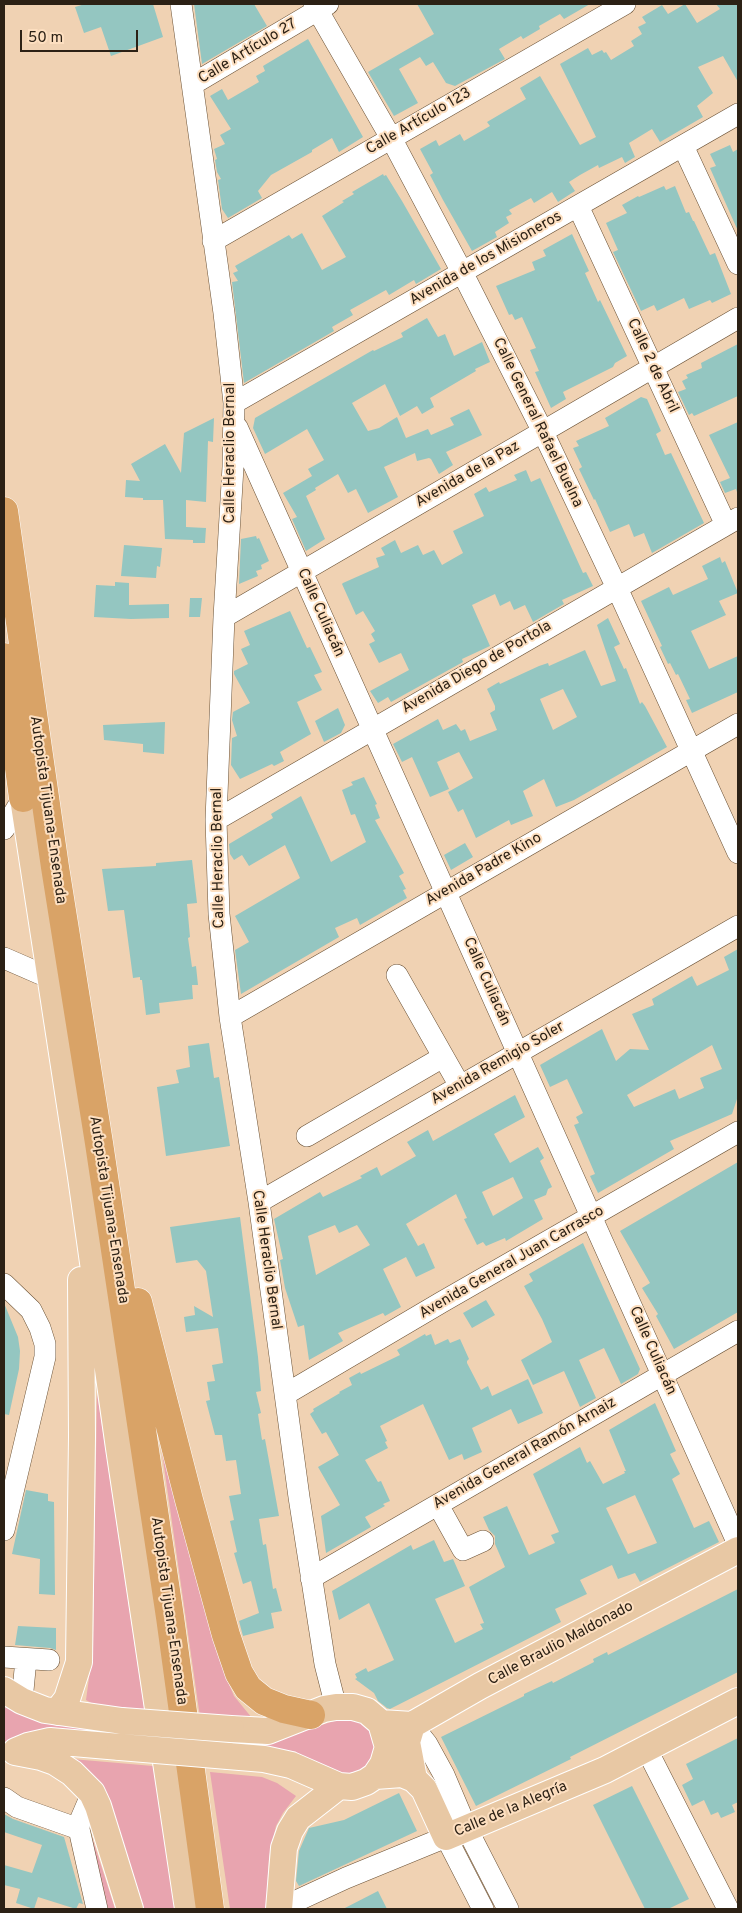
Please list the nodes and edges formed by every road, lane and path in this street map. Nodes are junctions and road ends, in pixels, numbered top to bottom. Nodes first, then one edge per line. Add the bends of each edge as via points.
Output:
1 (181, 4) edge
2 (624, 4) edge
3 (320, 6) edge
4 (193, 84) junction
5 (738, 114) edge
6 (391, 138) junction
7 (682, 146) junction
8 (578, 206) junction
9 (214, 241) junction
10 (738, 264) edge
11 (462, 272) junction
12 (738, 318) edge
13 (653, 368) junction
14 (234, 411) junction
15 (543, 432) junction
16 (4, 511) edge
17 (732, 522) edge
18 (302, 572) junction
19 (617, 588) junction
20 (224, 617) junction
21 (4, 657) edge
22 (738, 724) edge
23 (372, 729) junction
24 (691, 751) junction
25 (23, 798) junction
26 (216, 820) junction
27 (4, 829) edge
28 (738, 853) edge
29 (446, 892) junction
30 (738, 926) edge
31 (4, 958) edge
32 (397, 975) dead end
33 (50, 978) junction
34 (230, 1017) junction
35 (518, 1053) junction
36 (443, 1057) junction
37 (460, 1086) junction
38 (738, 1132) edge
39 (307, 1136) dead end
40 (99, 1143) junction
41 (81, 1176) junction
42 (258, 1202) junction
43 (592, 1217) junction
44 (4, 1284) edge
45 (738, 1331) edge
46 (662, 1375) junction
47 (286, 1394) junction
48 (438, 1504) junction
49 (4, 1530) edge
50 (483, 1541) dead end
51 (738, 1544) edge
52 (738, 1550) edge
53 (311, 1578) junction
54 (4, 1657) edge
55 (26, 1659) junction
56 (49, 1660) dead end
57 (13, 1696) edge
58 (738, 1701) edge
59 (336, 1707) junction
60 (57, 1712) junction
61 (311, 1715) junction
62 (381, 1723) junction
63 (412, 1725) junction
64 (647, 1750) junction
65 (9, 1754) edge
66 (375, 1776) junction
67 (414, 1779) junction
68 (339, 1786) junction
69 (92, 1793) junction
70 (4, 1798) edge
71 (78, 1829) junction
72 (456, 1833) junction
73 (97, 1909) edge
74 (130, 1909) edge
75 (188, 1909) edge
76 (210, 1909) edge
77 (280, 1909) edge
78 (483, 1909) edge
79 (508, 1909) edge
80 (728, 1909) edge

1 - 4 street, Calle Heraclio Bernal
2 - 6 street, Calle Artículo 123
3 - 4 street, Calle Artículo 27
3 - 6 street, Calle General Rafael Buelna
4 - 9 street, Calle Heraclio Bernal
5 - 7 street, Avenida de los Misioneros
6 - 9 street, Calle Artículo 123
6 - 11 street, Calle General Rafael Buelna
7 - 8 street, Avenida de los Misioneros
7 - 10 street
8 - 11 street, Avenida de los Misioneros
8 - 13 street, Calle 2 de Abril
9 - 14 street, Calle Heraclio Bernal
11 - 14 street, Avenida de los Misioneros
11 - 15 street, Calle General Rafael Buelna
12 - 13 street, Avenida de la Paz
13 - 15 street, Avenida de la Paz
13 - 17 street, Calle 2 de Abril
14 - 18 street, Calle Culiacán
14 - 20 street, Calle Heraclio Bernal
15 - 18 street, Avenida de la Paz
15 - 19 street, Calle General Rafael Buelna
16 - 40 highway, Autopista Tijuana-Ensenada
17 - 19 street, Avenida Diego de Portola
18 - 20 street, Avenida de la Paz
18 - 23 street, Calle Culiacán
19 - 23 street, Avenida Diego de Portola
19 - 24 street, Calle General Rafael Buelna
20 - 26 street, Calle Heraclio Bernal
21 - 25 highway, Autopista Tijuana-Ensenada
22 - 24 street, Avenida Padre Kino
23 - 26 street, Avenida Diego de Portola
23 - 29 street, Calle Culiacán
24 - 28 street, Calle General Rafael Buelna
24 - 29 street, Avenida Padre Kino
25 - 27 street
25 - 33 main road, Autopista Tijuana-Ensenada
26 - 34 street, Calle Heraclio Bernal via 219,914
29 - 34 street, Avenida Padre Kino
29 - 35 street, Calle Culiacán
30 - 35 street, Avenida Remigio Soler
31 - 33 street
32 - 36 street
33 - 41 main road, Autopista Tijuana-Ensenada
34 - 42 street, Calle Heraclio Bernal
35 - 37 street, Avenida Remigio Soler
35 - 43 street, Calle Culiacán
36 - 37 street
36 - 39 street
37 - 42 street, Avenida Remigio Soler
38 - 43 street, Avenida General Juan Carrasco
40 - 61 highway via 189,1500 239,1673 248,1688 264,1701
40 - 76 highway, Autopista Tijuana-Ensenada
41 - 60 main road via 79,1662 67,1699
41 - 75 main road, Autopista Tijuana-Ensenada
42 - 47 street, Calle Heraclio Bernal
43 - 46 street, Calle Culiacán
43 - 47 street, Avenida General Juan Carrasco
44 - 49 street via 31,1310 45,1344 45,1357
45 - 46 street, Avenida General Ramón Arnaiz
46 - 48 street, Avenida General Ramón Arnaiz
46 - 51 street, Calle Culiacán
47 - 53 street, Calle Heraclio Bernal
48 - 50 street via 463,1550
48 - 53 street, Avenida General Ramón Arnaiz
52 - 63 main road, Calle Braulio Maldonado
53 - 59 street, Calle Heraclio Bernal via 325,1664
54 - 55 street
55 - 56 street
55 - 57 street
57 - 60 main road
58 - 64 main road, Calle de la Alegría
59 - 61 main road
59 - 62 main road via 367,1711
60 - 61 main road, bridge via 122,1721 268,1731
62 - 63 main road
62 - 66 main road via 388,1747
63 - 67 main road via 407,1742
63 - 72 street via 444,1775
64 - 72 main road, Calle de la Alegría
64 - 80 street
65 - 68 main road, bridge via 50,1741 264,1759 291,1765
65 - 69 main road via 41,1757 55,1762
66 - 67 main road via 402,1774
66 - 68 main road via 352,1787
67 - 72 main road
68 - 77 main road via 298,1818 290,1831 284,1848
69 - 71 street
69 - 74 main road
70 - 71 street via 17,1807
71 - 73 street
72 - 77 street, Calle de la Alegría
72 - 78 street
72 - 79 street

